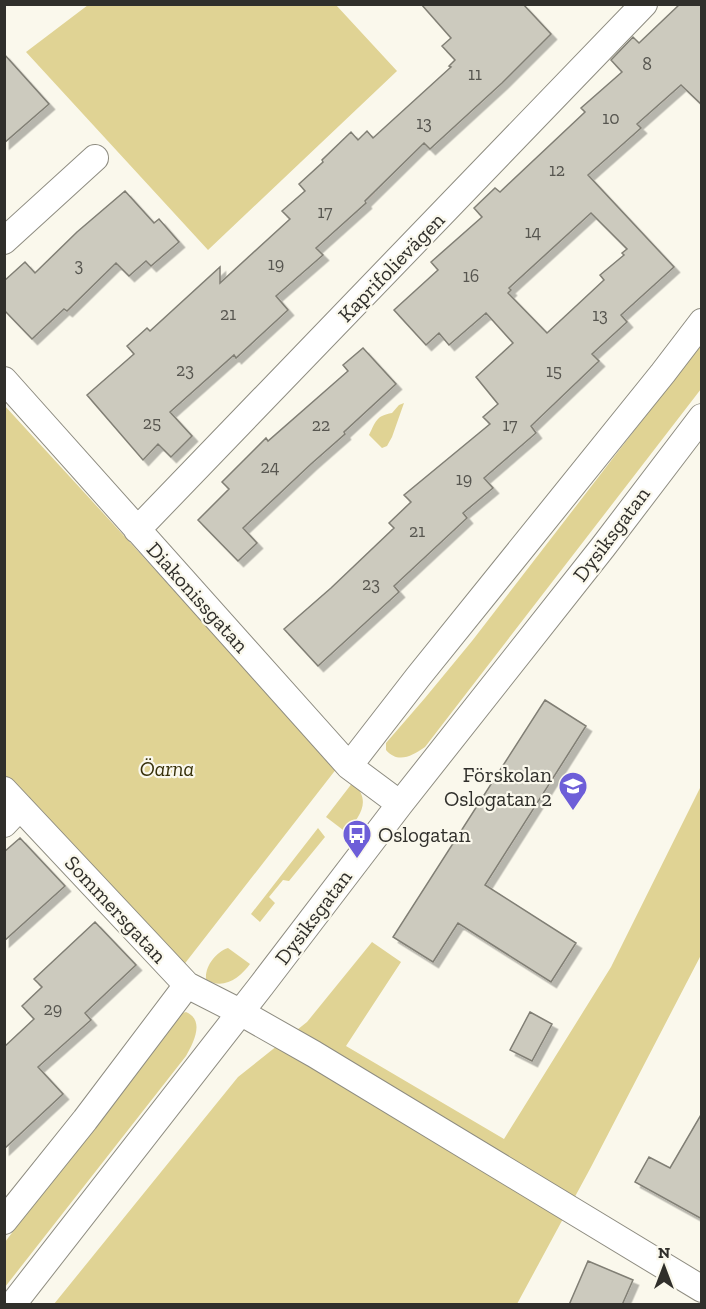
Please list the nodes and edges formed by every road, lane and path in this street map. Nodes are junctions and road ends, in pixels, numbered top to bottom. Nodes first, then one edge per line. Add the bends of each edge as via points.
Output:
1 (644, 4) edge
2 (95, 158) dead end
3 (4, 242) edge
4 (702, 322) edge
5 (4, 380) edge
6 (702, 417) edge
7 (137, 530) junction
8 (349, 766) junction
9 (400, 804) junction
10 (10, 807) edge
11 (187, 985) junction
12 (240, 1012) junction
13 (4, 1221) edge
14 (702, 1289) edge
15 (13, 1305) edge

1 - 7 street, Kaprifolievägen
2 - 3 street
4 - 8 street
5 - 7 street, Diakonissgatan
6 - 9 street, Dysiksgatan
7 - 8 street, Diakonissgatan
8 - 9 street, Diakonissgatan
9 - 12 street, Dysiksgatan
10 - 11 street, Sommersgatan
11 - 12 street, Sommersgatan
11 - 13 street
12 - 14 street
12 - 15 street, Dysiksgatan

